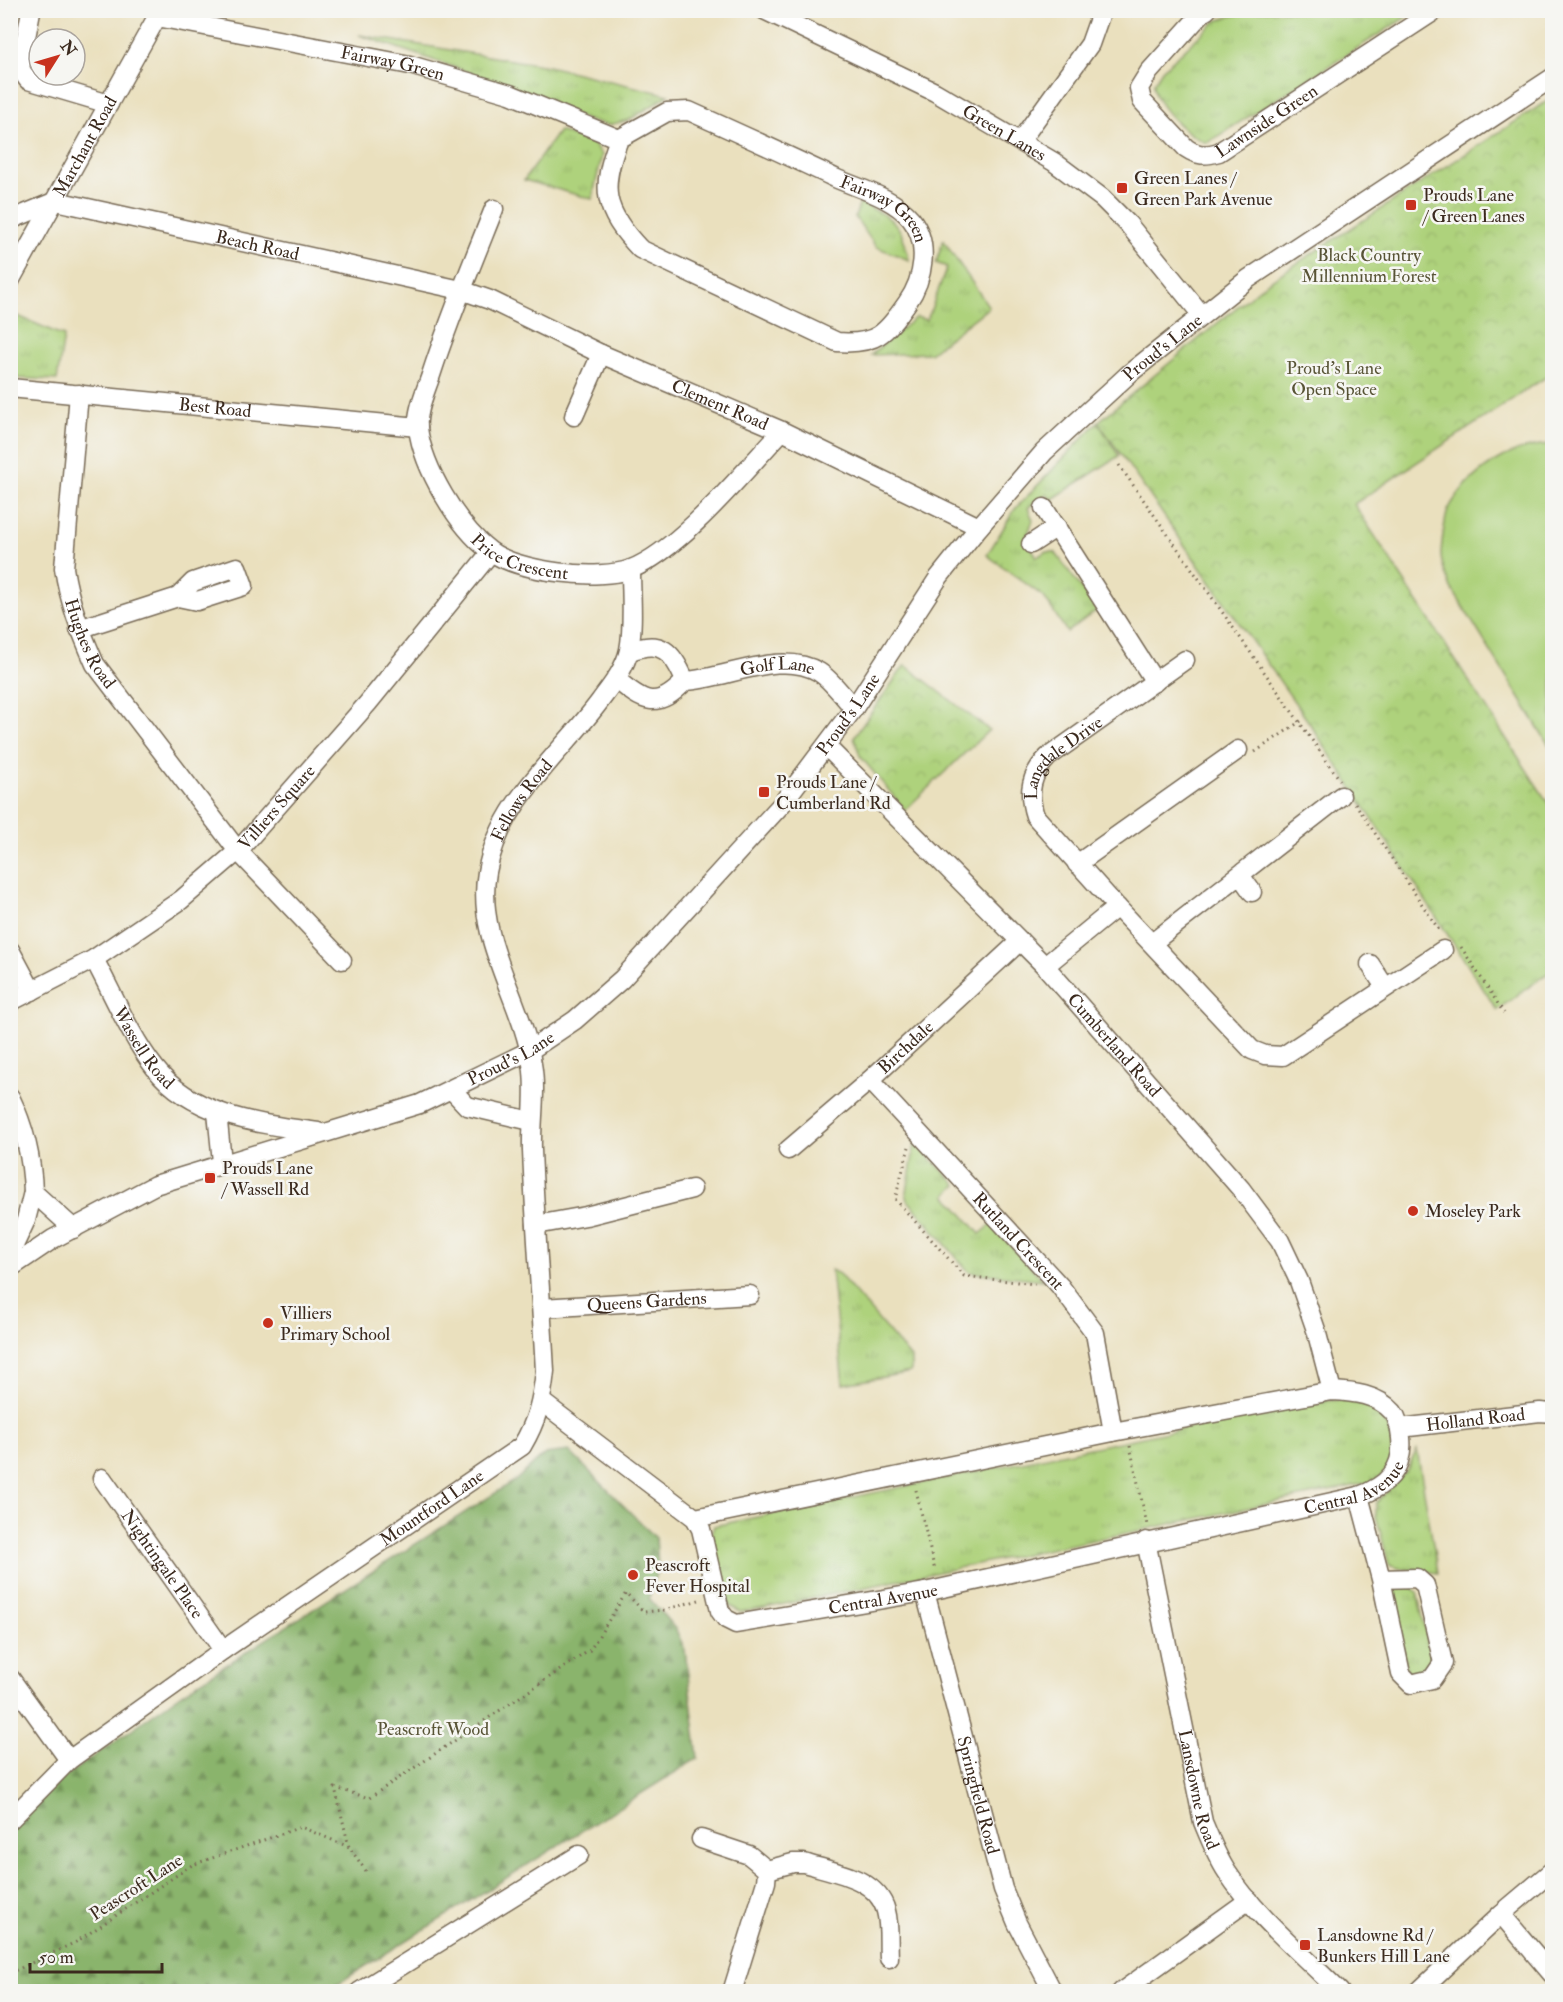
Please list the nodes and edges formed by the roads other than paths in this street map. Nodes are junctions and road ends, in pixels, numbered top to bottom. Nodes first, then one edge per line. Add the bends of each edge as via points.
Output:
1 (764, 10) edge
2 (1102, 10) edge
3 (1207, 10) edge
4 (1436, 10) edge
5 (31, 11) edge
6 (157, 14) edge
7 (1552, 78) edge
8 (109, 104) junction
9 (620, 139) junction
10 (1021, 140) junction
11 (56, 201) junction
12 (494, 209) dead end
13 (10, 220) edge
14 (10, 281) edge
15 (461, 290) junction
16 (1201, 314) junction
17 (601, 354) junction
18 (10, 388) edge
19 (79, 394) junction
20 (574, 416) dead end
21 (418, 427) junction
22 (782, 431) junction
23 (1044, 508) dead end
24 (979, 526) junction
25 (1057, 527) junction
26 (1031, 544) dead end
27 (491, 552) junction
28 (631, 569) junction
29 (178, 597) dead end
30 (79, 629) junction
31 (629, 652) junction
32 (1185, 660) dead end
33 (616, 679) junction
34 (685, 681) junction
35 (1155, 682) junction
36 (854, 708) junction
37 (827, 747) junction
38 (1238, 750) road end
39 (1345, 792) road end
40 (238, 851) junction
41 (1077, 864) junction
42 (1240, 875) junction
43 (1252, 892) dead end
44 (1117, 907) junction
45 (1020, 941) junction
46 (1152, 943) junction
47 (1448, 943) road end
48 (10, 950) edge
49 (94, 959) junction
50 (342, 960) dead end
51 (1370, 964) dead end
52 (1045, 966) junction
53 (1385, 987) junction
54 (32, 991) junction
55 (10, 1002) edge
56 (529, 1051) junction
57 (870, 1080) junction
58 (452, 1090) junction
59 (10, 1097) edge
60 (218, 1112) junction
61 (531, 1121) junction
62 (326, 1133) junction
63 (788, 1150) dead end
64 (222, 1162) junction
65 (692, 1190) dead end
66 (33, 1192) junction
67 (536, 1225) junction
68 (74, 1228) junction
69 (10, 1254) edge
70 (10, 1268) edge
71 (750, 1295) dead end
72 (542, 1308) junction
73 (1332, 1390) junction
74 (542, 1401) junction
75 (1552, 1413) edge
76 (1400, 1428) junction
77 (1120, 1430) junction
78 (102, 1478) dead end
79 (1359, 1496) junction
80 (694, 1518) junction
81 (1148, 1541) junction
82 (1381, 1579) junction
83 (932, 1590) junction
84 (223, 1650) junction
85 (10, 1678) edge
86 (69, 1760) junction
87 (10, 1820) edge
88 (701, 1839) dead end
89 (579, 1855) dead end
90 (767, 1870) junction
91 (1552, 1871) edge
92 (1249, 1900) junction
93 (1501, 1914) junction
94 (889, 1958) dead end
95 (1552, 1974) edge
96 (359, 1992) edge
97 (732, 1992) edge
98 (1053, 1992) edge
99 (1121, 1992) edge
100 (1340, 1992) edge
101 (1418, 1992) edge

1 - 10 street, Green Lanes via 935,92
2 - 10 street via 1090,44
3 - 4 street, Lawnside Green via 1139,88 1142,101 1186,148 1206,156 1219,152
5 - 8 street via 20,69 28,80
6 - 8 street, Marchant Road
6 - 9 street, Fairway Green via 410,65 510,94
7 - 16 street, Proud's Lane
8 - 11 street, Marchant Road
9 - 9 street, Fairway Green via 667,112 689,111 900,207 923,239 924,258 912,297 887,331 873,340 837,342 640,249 618,226 606,196 609,164
10 - 16 street, Green Lanes via 1102,198 1156,256
11 - 13 street
11 - 14 street, Marchant Road
11 - 15 street, Beach Road
12 - 15 street, Price Crescent
15 - 17 street, Clement Road
15 - 21 street, Price Crescent via 424,394
16 - 24 street, Proud's Lane via 1044,452
17 - 20 street
17 - 22 street, Clement Road
18 - 19 street, Best Road
19 - 21 street, Best Road
19 - 30 street, Hughes Road via 64,568
21 - 27 street, Price Crescent via 437,484 450,508
22 - 24 street, Clement Road
22 - 28 street, Price Crescent via 691,526
23 - 25 street
24 - 36 street, Proud's Lane via 939,578
25 - 26 street
25 - 35 street
27 - 28 street, Price Crescent via 536,569 578,575
27 - 40 street, Villiers Square via 368,703
28 - 31 street, Fellows Road
29 - 30 street
30 - 40 street, Hughes Road via 95,664
31 - 33 street, Fellows Road
31 - 34 street via 648,646 661,648 678,665
32 - 35 street, Langdale Drive
33 - 34 street, Golf Lane via 635,696 654,701 674,692
33 - 56 street, Fellows Road via 535,777 492,847 484,895 489,926
34 - 36 street, Golf Lane via 702,681 785,661 801,663 821,673
35 - 41 street, Langdale Drive via 1037,768 1030,802 1035,816
36 - 37 street, Proud's Lane
37 - 45 street, Cumberland Road
37 - 56 street, Proud's Lane via 781,805 622,979 575,1020
38 - 41 street
39 - 42 street
40 - 49 street, Villiers Square via 181,900
40 - 50 street, Hughes Road
41 - 44 street, Langdale Drive
42 - 43 street
42 - 46 street
44 - 46 street, Langdale Drive
44 - 52 street
45 - 52 street, Cumberland Road
45 - 57 street, Birchdale
46 - 53 street, Langdale Drive via 1252,1050 1265,1055 1283,1056
47 - 53 street, Langdale Drive
48 - 54 street
49 - 54 street, Villiers Square
49 - 60 street, Wassell Road via 155,1067 184,1094
51 - 53 street
52 - 73 street, Cumberland Road via 1241,1189 1280,1241 1299,1281
54 - 55 street, Villiers Square
56 - 58 street, Proud's Lane
56 - 61 street, Fellows Road via 533,1066
57 - 63 street, Birchdale
57 - 77 street, Rutland Crescent via 1060,1286 1095,1333
58 - 61 street via 467,1106
58 - 62 street, Proud's Lane
59 - 66 street via 26,1138
60 - 62 street, Wassell Road
60 - 64 street
61 - 67 street, Mountford Lane
62 - 64 street, Proud's Lane
64 - 68 street, Proud's Lane via 155,1185
65 - 67 street
66 - 68 street
66 - 69 street via 26,1220
67 - 72 street, Mountford Lane
68 - 70 street, Proud's Lane
71 - 72 street, Queens Gardens
72 - 74 street, Mountford Lane
73 - 76 street, Central Avenue via 1358,1393 1379,1401 1394,1412
73 - 77 street, Central Avenue
74 - 80 street
74 - 84 street, Mountford Lane via 536,1423 522,1446
75 - 76 street, Holland Road
76 - 79 street, Central Avenue via 1401,1462 1379,1489
77 - 80 street, Central Avenue
78 - 84 street, Nightingale Place
79 - 81 street, Central Avenue
79 - 82 street
80 - 83 street, Central Avenue via 701,1529 720,1611 726,1620 736,1624
81 - 83 street, Central Avenue
81 - 92 street, Lansdowne Road via 1203,1822 1228,1873
82 - 82 street via 1401,1674 1411,1684 1432,1678 1443,1663 1425,1586 1417,1578
83 - 98 street, Springfield Road via 1003,1889
84 - 86 street, Mountford Lane
85 - 86 street
86 - 87 street, Mountford Lane
88 - 90 street via 749,1855
89 - 96 street
90 - 94 street via 804,1863 866,1883 886,1911
90 - 97 street
91 - 93 street
92 - 99 street
92 - 100 street, Lansdowne Road
93 - 95 street
93 - 101 street

